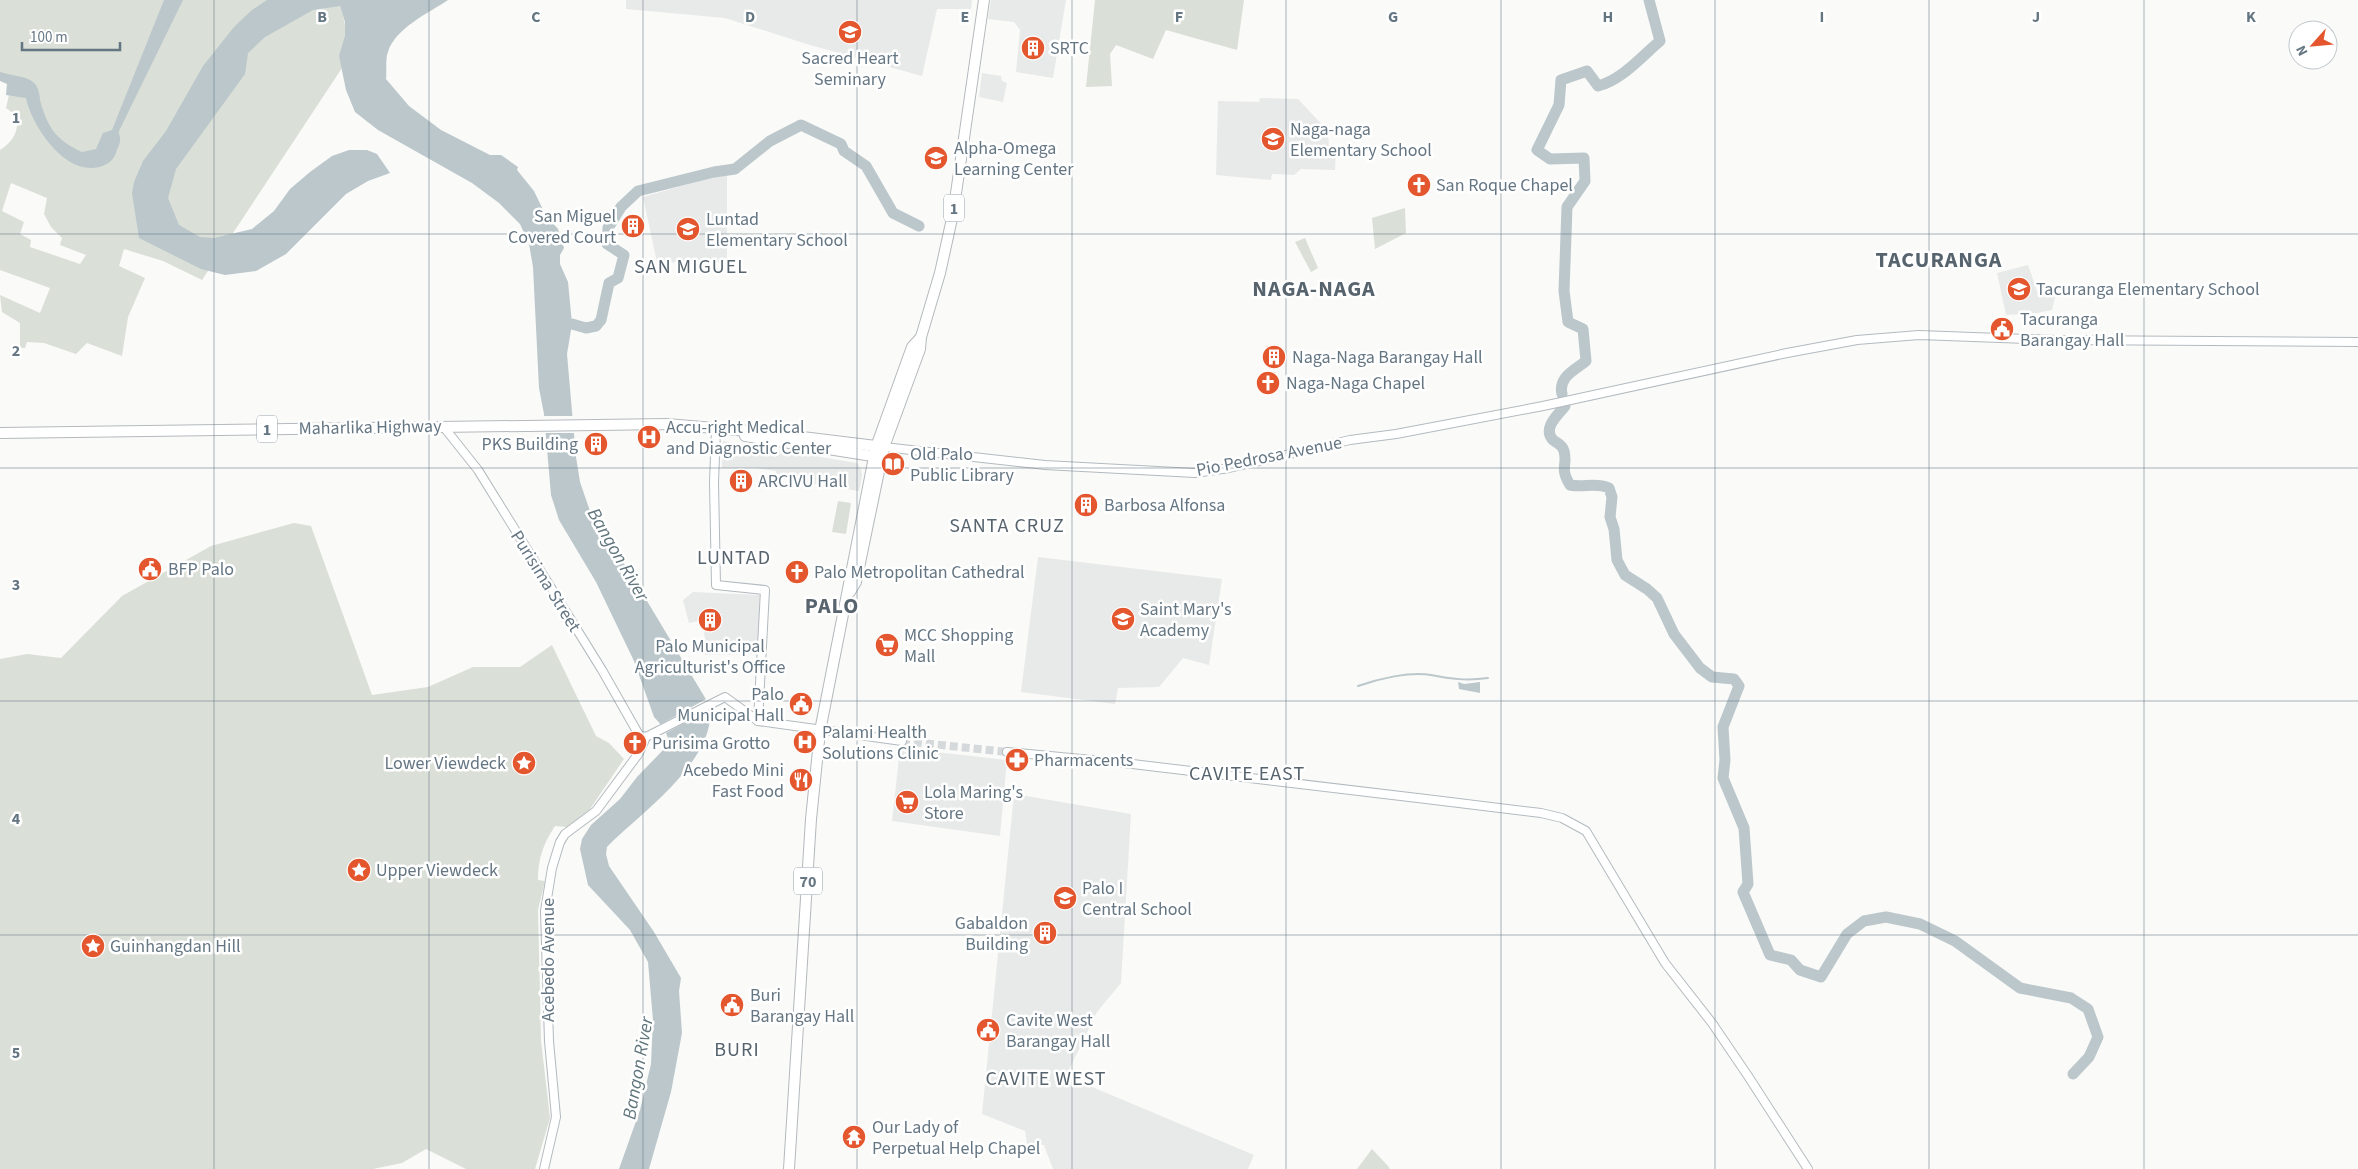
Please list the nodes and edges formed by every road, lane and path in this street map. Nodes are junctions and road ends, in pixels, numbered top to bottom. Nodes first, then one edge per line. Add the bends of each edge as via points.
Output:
1 (984, 0) edge
2 (2358, 342) edge
3 (443, 426) junction
4 (716, 430) junction
5 (0, 433) edge
6 (879, 452) junction
7 (758, 721) junction
8 (820, 731) junction
9 (646, 737) junction
10 (902, 741) tunnel mouth
11 (1007, 752) tunnel mouth
12 (544, 1169) edge
13 (789, 1169) edge
14 (1808, 1169) edge

1 - 6 highway, 1 via 953,214 940,273 920,337 912,347
2 - 6 main road, Pio Pedrosa Avenue via 1893,337 1831,344 1408,432 1350,440 1229,468 1195,472
3 - 4 highway, Maharlika Highway / 1 via 667,424
3 - 5 highway, Maharlika Highway / 1
3 - 9 main road, Purisima Street via 478,470 602,670 638,735
4 - 6 highway, 1 via 761,440
4 - 7 main road via 716,585 765,590
6 - 8 highway, 70 via 856,582 849,595
7 - 8 main road
7 - 9 main road via 725,697
8 - 10 main road
8 - 13 highway, 70
9 - 12 main road, Acebedo Avenue via 639,753 596,811 565,834 552,868 544,911 549,1041 556,1117
11 - 14 main road via 1124,763 1562,818 1586,831 1665,963 1743,1068

